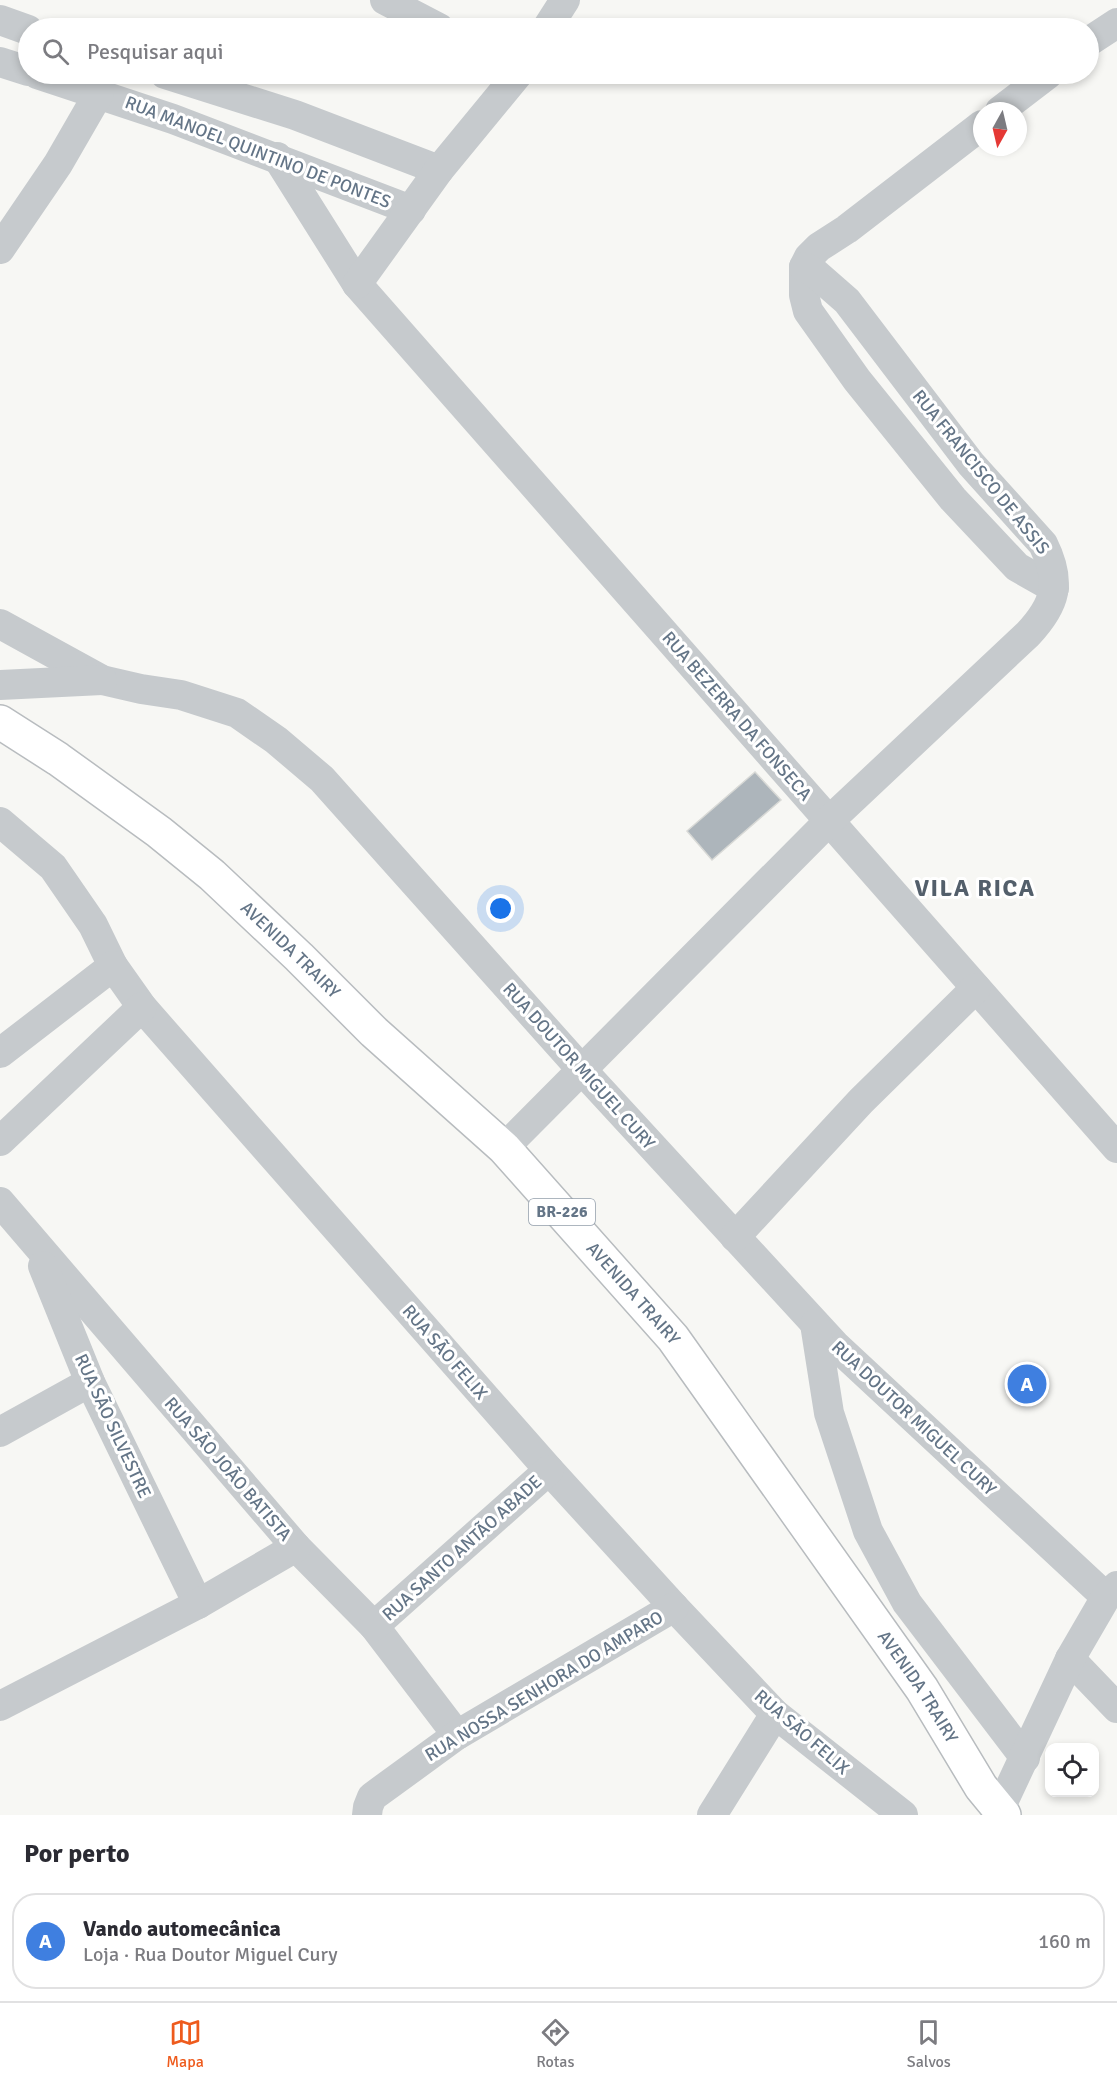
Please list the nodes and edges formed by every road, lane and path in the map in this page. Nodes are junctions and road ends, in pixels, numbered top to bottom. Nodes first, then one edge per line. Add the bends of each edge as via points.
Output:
1 (385, 0) edge
2 (565, 0) edge
3 (420, 18) edge
4 (553, 18) edge
5 (0, 20) edge
6 (1117, 23) edge
7 (18, 26) edge
8 (1099, 35) edge
9 (0, 62) edge
10 (18, 68) edge
11 (70, 84) edge
12 (197, 84) edge
13 (510, 84) edge
14 (1035, 84) edge
15 (99, 93) junction
16 (1012, 102) edge
17 (973, 132) edge
18 (277, 157) junction
19 (439, 170) junction
20 (411, 210) junction
21 (0, 249) edge
22 (804, 267) junction
23 (357, 284) junction
24 (1054, 588) junction
25 (0, 624) edge
26 (102, 680) junction
27 (0, 685) edge
28 (0, 722) edge
29 (829, 821) junction
30 (0, 822) edge
31 (113, 966) junction
32 (976, 988) junction
33 (142, 1007) junction
34 (0, 1053) edge
35 (581, 1069) junction
36 (0, 1141) edge
37 (504, 1148) junction
38 (1117, 1148) edge
39 (0, 1202) edge
40 (735, 1237) junction
41 (34, 1244) junction
42 (815, 1324) junction
43 (90, 1382) junction
44 (0, 1432) edge
45 (549, 1470) junction
46 (296, 1547) junction
47 (1112, 1591) edge
48 (198, 1604) junction
49 (674, 1607) junction
50 (374, 1626) junction
51 (1070, 1659) junction
52 (0, 1706) edge
53 (1117, 1708) edge
54 (775, 1714) junction
55 (456, 1735) junction
56 (1025, 1758) junction
57 (1000, 1813) edge
58 (367, 1815) edge
59 (712, 1815) edge
60 (903, 1815) edge

1 - 3 street
2 - 4 street
5 - 7 street
6 - 8 street
9 - 10 street
11 - 15 street, RUA MANOEL QUINTINO DE PONTES
12 - 19 street via 295,115
13 - 19 street
14 - 16 street
15 - 18 street, RUA MANOEL QUINTINO DE PONTES
15 - 21 street via 58,164
17 - 22 street via 819,247
18 - 20 street, RUA MANOEL QUINTINO DE PONTES
18 - 23 street, RUA BEZERRA DA FONSECA
19 - 20 street
20 - 23 street
22 - 24 street, RUA FRANCISCO DE ASSIS via 847,301 971,464 1043,544 1051,559
22 - 24 street, RUA FRANCISCO DE ASSIS via 802,284 808,311 857,380 953,499 1017,567
23 - 29 street, RUA BEZERRA DA FONSECA
24 - 29 street via 1049,608 1028,634
25 - 26 street, RUA DOUTOR MIGUEL CURY
26 - 27 street
26 - 35 street, RUA DOUTOR MIGUEL CURY via 181,695 237,713 276,740 322,779
28 - 37 highway, AVENIDA TRAIRY / BR-226 via 150,825 212,875 374,1032
29 - 32 street, RUA BEZERRA DA FONSECA
29 - 35 street
30 - 31 street, RUA SÃO FELIX via 52,867 93,925
31 - 33 street, RUA SÃO FELIX
31 - 34 street
32 - 38 street, RUA BEZERRA DA FONSECA
32 - 40 street via 861,1101
33 - 36 street
33 - 45 street, RUA SÃO FELIX
35 - 37 street
35 - 40 street, RUA DOUTOR MIGUEL CURY
37 - 57 highway, AVENIDA TRAIRY / BR-226 via 673,1338 922,1689
39 - 41 street, RUA SÃO JOÃO BATISTA
40 - 42 street, RUA DOUTOR MIGUEL CURY
41 - 43 street, RUA SÃO SILVESTRE
41 - 46 street, RUA SÃO JOÃO BATISTA
42 - 47 street, RUA DOUTOR MIGUEL CURY
42 - 56 street via 829,1413 868,1531 907,1603
43 - 44 street
43 - 48 street, RUA SÃO SILVESTRE
45 - 49 street, RUA SÃO FELIX
45 - 50 street, RUA SANTO ANTÃO ABADE
46 - 48 street
46 - 50 street, RUA SÃO JOÃO BATISTA
47 - 51 street
48 - 52 street
49 - 54 street, RUA SÃO FELIX
49 - 55 street, RUA NOSSA SENHORA DO AMPARO
50 - 55 street, RUA SÃO JOÃO BATISTA
51 - 53 street
51 - 56 street
54 - 59 street
54 - 60 street, RUA SÃO FELIX
55 - 58 street, RUA NOSSA SENHORA DO AMPARO via 372,1797
56 - 57 street

